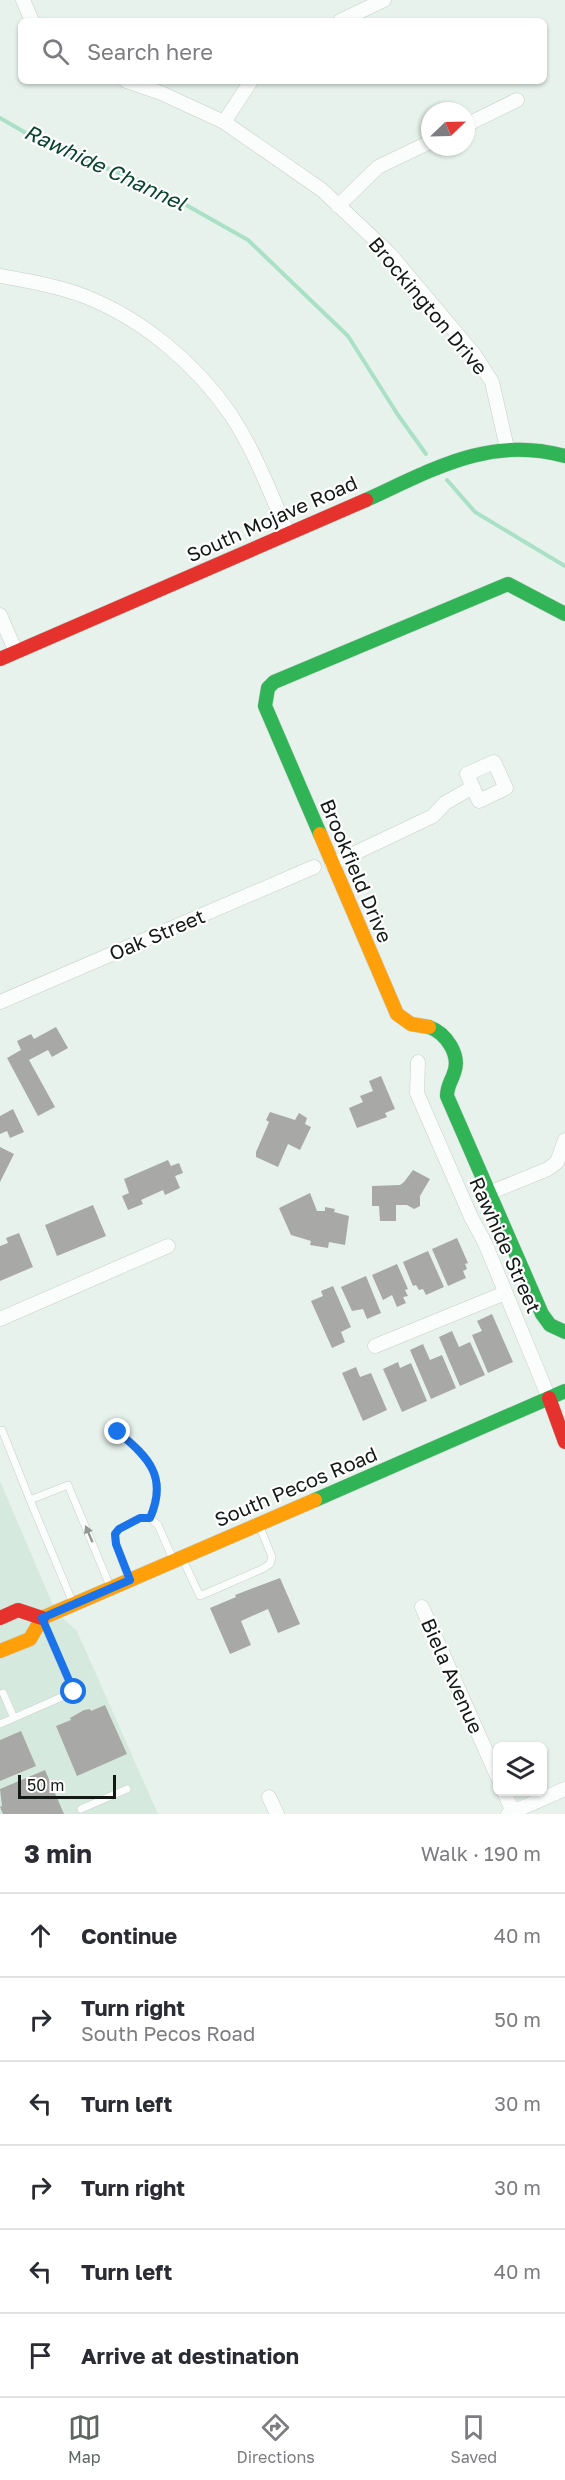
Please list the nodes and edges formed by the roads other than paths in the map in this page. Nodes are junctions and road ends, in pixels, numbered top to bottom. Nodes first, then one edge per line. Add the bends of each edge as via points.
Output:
1 (23, 0) edge
2 (384, 0) edge
3 (31, 18) edge
4 (346, 18) edge
5 (135, 84) edge
6 (249, 84) edge
7 (517, 100) dead end
8 (475, 121) edge
9 (224, 122) junction
10 (421, 146) edge
11 (338, 206) junction
12 (0, 276) edge
13 (507, 448) junction
14 (565, 456) edge
15 (288, 534) junction
16 (565, 614) edge
17 (0, 615) edge
18 (16, 652) junction
19 (0, 658) edge
20 (473, 788) dead end
21 (332, 864) junction
22 (314, 867) dead end
23 (0, 1002) edge
24 (418, 1062) dead end
25 (565, 1140) edge
26 (489, 1193) junction
27 (168, 1246) dead end
28 (506, 1293) junction
29 (0, 1319) edge
30 (565, 1332) edge
31 (375, 1346) dead end
32 (565, 1391) edge
33 (549, 1398) junction
34 (2, 1430) dead end
35 (118, 1432) dead end
36 (565, 1442) edge
37 (30, 1500) junction
38 (150, 1518) junction
39 (259, 1524) junction
40 (178, 1559) junction
41 (130, 1580) junction
42 (111, 1588) junction
43 (73, 1605) junction
44 (422, 1607) dead end
45 (0, 1618) edge
46 (42, 1618) junction
47 (0, 1651) edge
48 (3, 1693) dead end
49 (14, 1718) junction
50 (0, 1724) edge
51 (493, 1767) edge
52 (127, 1789) dead end
53 (565, 1789) edge
54 (506, 1796) edge
55 (269, 1797) dead end
56 (81, 1809) dead end
57 (511, 1813) edge
58 (277, 1814) edge

1 - 3 street
2 - 4 street
5 - 9 street, Brockington Drive
6 - 9 street
7 - 8 street
9 - 11 street, Brockington Drive via 322,190
10 - 11 street via 378,167
11 - 13 street, Brockington Drive via 389,253 474,354 492,382
12 - 15 street via 37,282 91,299 156,337 178,355 231,416 254,456
13 - 14 street, South Mojave Road via 540,448
13 - 15 street, South Mojave Road via 461,458
15 - 18 street, South Mojave Road
16 - 21 street, Brookfield Drive via 508,584 274,682 268,688 265,706
17 - 18 street
18 - 19 street, South Mojave Road
20 - 21 street via 446,803 434,816
21 - 26 street, Brookfield Drive via 397,1014 411,1024 432,1028 447,1039 455,1056 455,1072 447,1096
22 - 23 street, Oak Street
24 - 28 street, Rawhide Street via 417,1093
25 - 26 street via 557,1162 548,1169
26 - 30 street, Brookfield Drive via 542,1314 550,1325
27 - 29 street
28 - 31 street
28 - 33 street, Rawhide Street
32 - 33 street, South Pecos Road
33 - 36 street, Rawhide Street
33 - 39 street, South Pecos Road
34 - 37 lane
35 - 38 lane via 141,1450 154,1473 159,1490
42 -> 37 lane via 68,1485
37 - 43 lane
38 - 40 lane
38 - 41 lane via 140,1518 115,1534
39 - 40 street, South Pecos Road
39 - 40 lane via 272,1557 270,1564 200,1596
40 - 41 street, South Pecos Road
41 - 42 street, South Pecos Road
42 - 43 street, South Pecos Road
43 - 46 street, South Pecos Road
44 - 51 street, Biela Avenue
45 - 46 street via 18,1610
46 - 47 street via 30,1639
46 - 49 lane via 74,1692
48 - 49 lane
49 - 50 lane
52 - 56 lane
53 - 57 street
54 - 57 street
55 - 58 street

